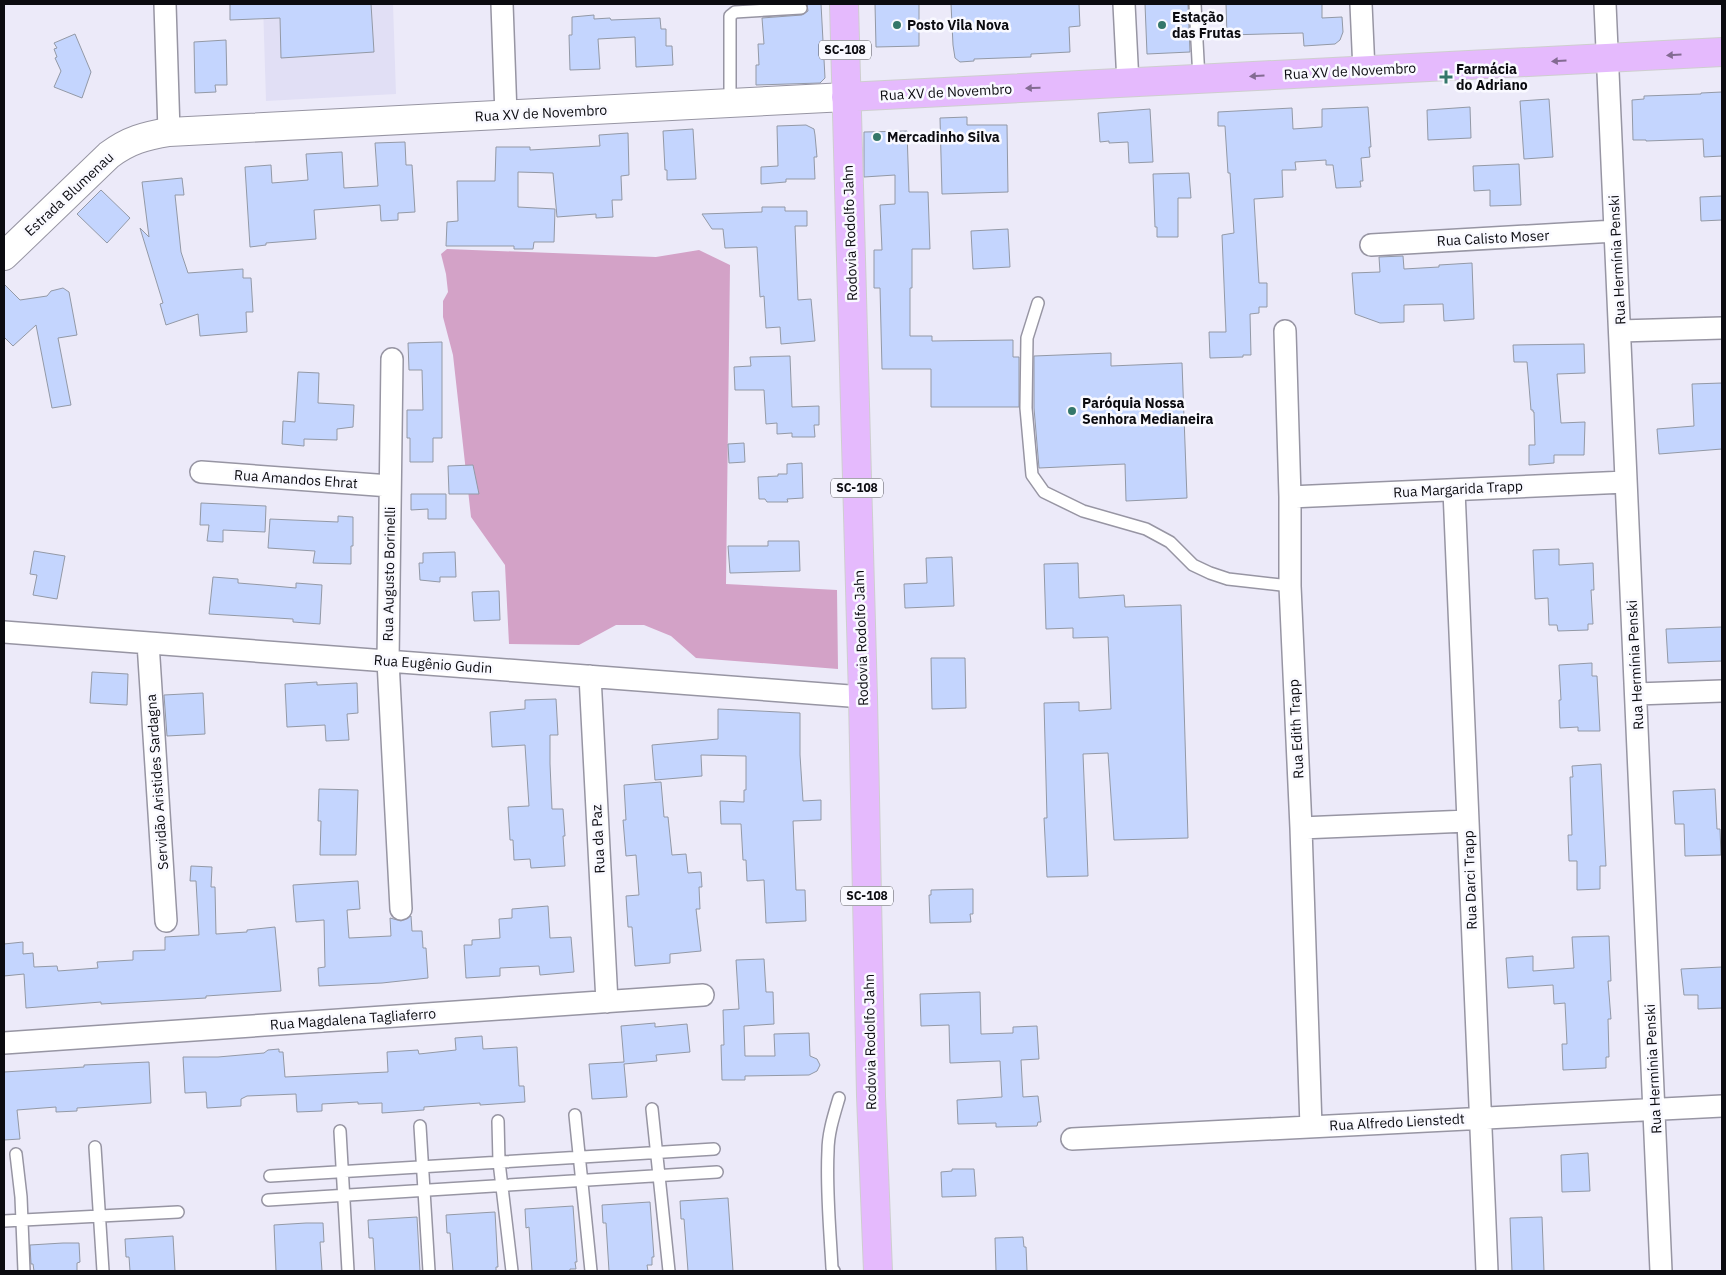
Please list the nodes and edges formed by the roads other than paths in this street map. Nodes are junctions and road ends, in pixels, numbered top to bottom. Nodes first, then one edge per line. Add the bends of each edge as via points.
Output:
1 (165, 4) edge
2 (502, 4) edge
3 (844, 4) edge
4 (1124, 4) edge
5 (1194, 4) edge
6 (1361, 4) edge
7 (1605, 4) edge
8 (801, 8) dead end
9 (1722, 52) edge
10 (1608, 58) junction
11 (1364, 71) junction
12 (1199, 79) junction
13 (1128, 83) junction
14 (846, 97) junction
15 (730, 103) junction
16 (506, 115) junction
17 (169, 132) junction
18 (1615, 231) junction
19 (1371, 245) dead end
20 (4, 256) edge
21 (1038, 303) dead end
22 (1722, 328) edge
23 (1284, 331) dead end
24 (1620, 331) junction
25 (392, 359) dead end
26 (201, 472) dead end
27 (1626, 482) junction
28 (390, 486) junction
29 (1454, 490) junction
30 (1290, 498) junction
31 (1290, 586) junction
32 (4, 632) edge
33 (148, 642) junction
34 (388, 661) junction
35 (590, 676) junction
36 (1722, 691) edge
37 (1636, 694) junction
38 (863, 697) junction
39 (1468, 821) junction
40 (1301, 828) junction
41 (402, 909) dead end
42 (166, 921) dead end
43 (703, 995) dead end
44 (607, 1002) junction
45 (4, 1043) edge
46 (839, 1098) dead end
47 (1722, 1106) edge
48 (652, 1109) dead end
49 (1654, 1110) junction
50 (575, 1115) dead end
51 (1481, 1118) junction
52 (498, 1120) dead end
53 (420, 1126) dead end
54 (1311, 1127) junction
55 (340, 1131) dead end
56 (1072, 1139) dead end
57 (96, 1147) dead end
58 (714, 1149) dead end
59 (657, 1152) junction
60 (16, 1154) dead end
61 (580, 1157) junction
62 (499, 1162) junction
63 (421, 1167) junction
64 (343, 1172) junction
65 (717, 1172) dead end
66 (660, 1175) junction
67 (270, 1176) dead end
68 (582, 1180) junction
69 (502, 1185) junction
70 (424, 1190) junction
71 (344, 1195) junction
72 (268, 1200) dead end
73 (178, 1212) dead end
74 (100, 1217) junction
75 (22, 1220) junction
76 (4, 1221) edge
77 (24, 1271) edge
78 (103, 1271) edge
79 (348, 1271) edge
80 (429, 1271) edge
81 (512, 1271) edge
82 (591, 1271) edge
83 (669, 1271) edge
84 (834, 1271) edge
85 (878, 1271) edge
86 (1488, 1271) edge
87 (1661, 1271) edge

1 - 17 street
2 - 16 street
3 - 14 main road, Rodovia Rodolfo Jahn / SC-108
4 - 13 street
5 - 12 lane
6 - 11 street
7 - 10 street, Rua Hermínia Penski
8 - 15 lane via 735,12 730,16
9 -> 10 main road, Rua XV de Novembro
10 -> 11 main road, Rua XV de Novembro
10 - 18 street, Rua Hermínia Penski
11 -> 12 main road, Rua XV de Novembro
12 - 13 main road, Rua XV de Novembro
13 -> 14 main road, Rua XV de Novembro
14 - 15 street, Rua XV de Novembro
14 - 38 main road, Rodovia Rodolfo Jahn / SC-108
15 - 16 street, Rua XV de Novembro
16 - 17 street, Rua XV de Novembro
17 - 20 street, Estrada Blumenau via 133,140 109,155
18 - 19 street, Rua Calisto Moser
18 - 24 street, Rua Hermínia Penski
21 - 31 lane via 1028,338 1026,408 1032,475 1044,492 1083,511 1146,529 1170,542 1193,564 1210,573 1228,579
22 - 24 street
23 - 30 street, Rua Edith Trapp
24 - 27 street, Rua Hermínia Penski
25 - 28 street, Rua Augusto Borinelli
26 - 28 street, Rua Amandos Ehrat
27 - 29 street, Rua Margarida Trapp
27 - 37 street, Rua Hermínia Penski
28 - 34 street, Rua Augusto Borinelli
29 - 30 street, Rua Margarida Trapp
29 - 39 street, Rua Darci Trapp
30 - 31 street, Rua Edith Trapp
31 - 40 street, Rua Edith Trapp
32 - 33 street, Rua Eugênio Gudin
33 - 34 street, Rua Eugênio Gudin
33 - 42 street, Servidão Aristides Sardagna
34 - 35 street, Rua Eugênio Gudin
34 - 41 street, Rua Augusto Borinelli
35 - 38 street, Rua Eugênio Gudin
35 - 44 street, Rua da Paz
36 - 37 street
37 - 49 street, Rua Hermínia Penski
38 - 85 main road, Rodovia Rodolfo Jahn / SC-108
39 - 40 street
39 - 51 street, Rua Darci Trapp
40 - 54 street, Rua Edith Trapp
43 - 44 street, Rua Magdalena Tagliaferro
44 - 45 street, Rua Magdalena Tagliaferro
46 - 84 lane via 828,1150
47 - 49 street, Rua Alfredo Lienstedt
48 - 59 lane
49 - 51 street, Rua Alfredo Lienstedt
49 - 87 street, Rua Hermínia Penski
50 - 61 lane
51 - 54 street, Rua Alfredo Lienstedt
51 - 86 street, Rua Darci Trapp
52 - 62 lane
53 - 63 lane
54 - 56 street, Rua Alfredo Lienstedt
55 - 64 lane
57 - 74 lane
58 - 59 lane
59 - 61 lane
59 - 66 lane
60 - 75 lane
61 - 62 lane
61 - 68 lane
62 - 63 lane
62 - 69 lane
63 - 64 lane
63 - 70 lane
64 - 67 lane
64 - 71 lane
65 - 66 lane
66 - 68 lane
66 - 83 lane
68 - 69 lane
68 - 82 lane
69 - 70 lane
69 - 81 lane
70 - 71 lane
70 - 80 lane
71 - 72 lane
71 - 79 lane
73 - 74 lane
74 - 75 lane
74 - 78 lane
75 - 76 lane
75 - 77 lane

